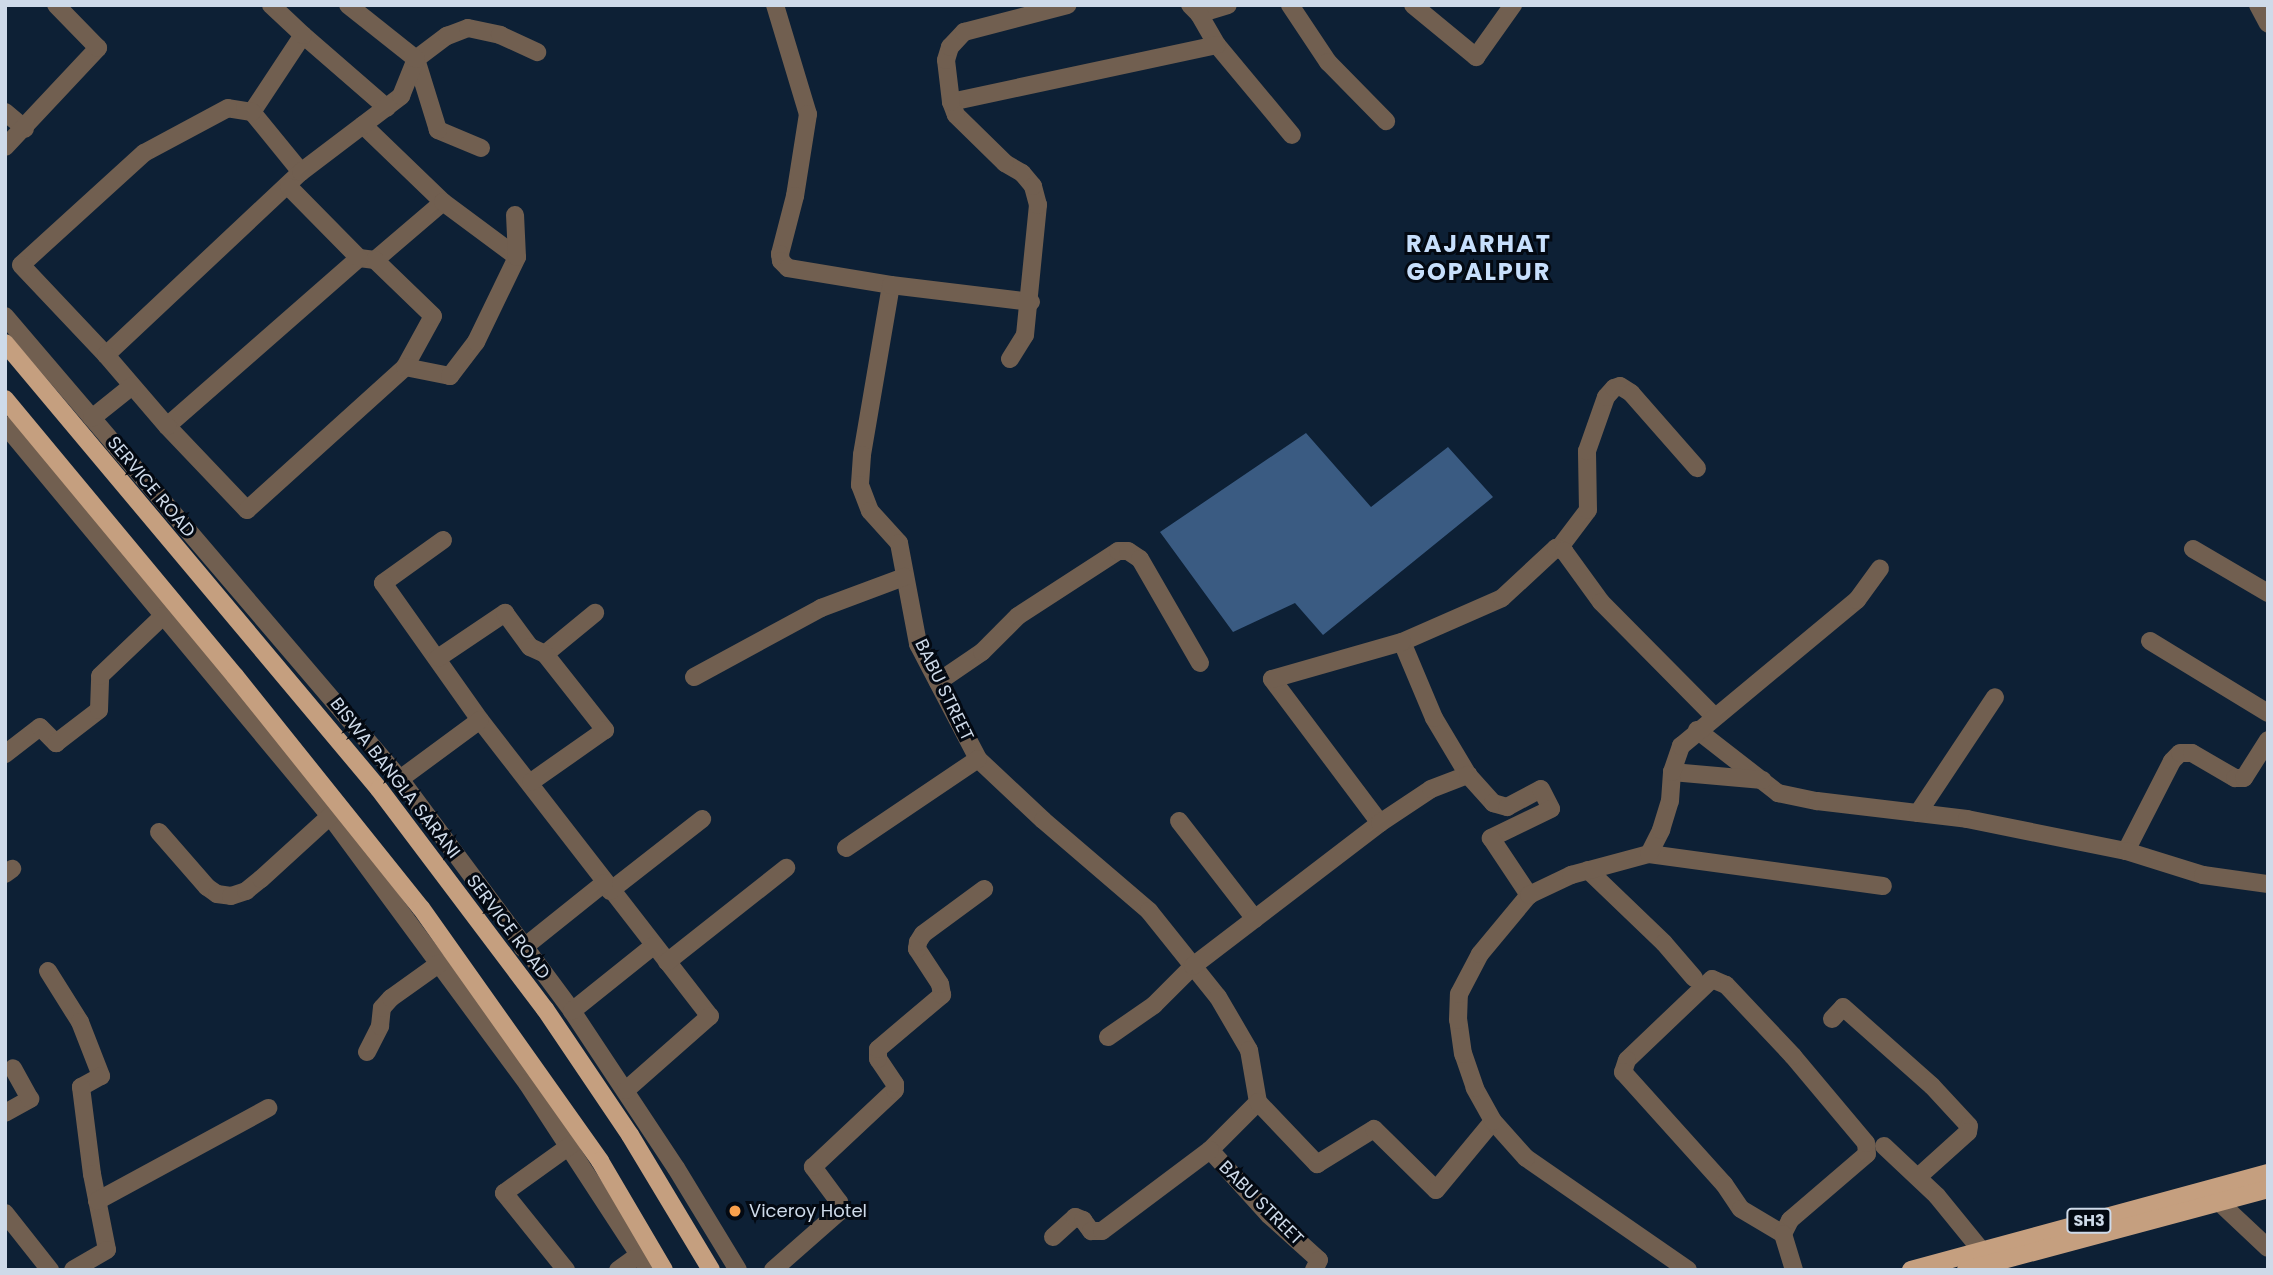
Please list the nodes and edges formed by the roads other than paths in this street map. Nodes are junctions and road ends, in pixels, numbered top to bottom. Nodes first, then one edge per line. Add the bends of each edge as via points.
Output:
1 (56, 5) edge
2 (271, 5) edge
3 (348, 5) edge
4 (775, 5) edge
5 (1068, 5) edge
6 (1228, 5) edge
7 (1290, 5) edge
8 (1413, 5) edge
9 (1513, 5) edge
10 (2258, 5) edge
11 (1194, 9) edge
12 (2268, 24) edge
13 (303, 35) junction
14 (1217, 45) junction
15 (537, 52) dead end
16 (416, 59) junction
17 (951, 102) junction
18 (387, 108) junction
19 (5, 112) edge
20 (252, 112) junction
21 (1385, 121) dead end
22 (363, 125) junction
23 (25, 129) junction
24 (1292, 135) dead end
25 (5, 147) edge
26 (481, 148) dead end
27 (302, 172) junction
28 (289, 187) junction
29 (443, 202) junction
30 (515, 215) dead end
31 (517, 257) junction
32 (367, 259) junction
33 (891, 285) junction
34 (1031, 302) junction
35 (5, 316) edge
36 (5, 343) edge
37 (106, 355) junction
38 (1010, 359) dead end
39 (405, 367) junction
40 (132, 386) junction
41 (5, 400) edge
42 (92, 418) junction
43 (167, 426) junction
44 (8, 432) edge
45 (1698, 468) dead end
46 (443, 540) dead end
47 (1560, 547) junction
48 (2193, 549) dead end
49 (1880, 568) dead end
50 (904, 577) junction
51 (2268, 593) edge
52 (595, 613) dead end
53 (163, 616) junction
54 (2150, 641) dead end
55 (1402, 642) junction
56 (545, 654) junction
57 (438, 659) junction
58 (1200, 663) dead end
59 (694, 677) dead end
60 (938, 682) junction
61 (1995, 697) dead end
62 (2268, 713) edge
63 (1714, 716) junction
64 (480, 720) junction
65 (1697, 730) junction
66 (2268, 740) edge
67 (5, 754) edge
68 (978, 758) junction
69 (386, 764) junction
70 (1672, 772) junction
71 (1468, 775) junction
72 (400, 779) junction
73 (1763, 780) junction
74 (531, 782) junction
75 (379, 789) junction
76 (1919, 813) junction
77 (330, 816) junction
78 (702, 819) dead end
79 (1179, 821) dead end
80 (1380, 823) junction
81 (159, 832) dead end
82 (846, 848) dead end
83 (2126, 851) junction
84 (1649, 854) junction
85 (786, 868) dead end
86 (1587, 870) junction
87 (2268, 884) edge
88 (1883, 886) dead end
89 (607, 887) junction
90 (984, 889) dead end
91 (1529, 895) junction
92 (414, 914) junction
93 (1255, 919) junction
94 (653, 946) junction
95 (523, 948) junction
96 (667, 962) junction
97 (440, 963) junction
98 (1193, 966) junction
99 (48, 971) dead end
100 (1694, 978) dead end
101 (572, 1011) junction
102 (1832, 1019) dead end
103 (1108, 1037) dead end
104 (367, 1052) dead end
105 (13, 1068) dead end
106 (626, 1090) junction
107 (1258, 1102) junction
108 (268, 1108) dead end
109 (5, 1113) edge
110 (1493, 1121) junction
111 (583, 1137) junction
112 (1884, 1146) dead end
113 (568, 1147) junction
114 (1210, 1150) junction
115 (2268, 1173) edge
116 (1917, 1177) junction
117 (2268, 1189) edge
118 (97, 1201) junction
119 (2218, 1202) junction
120 (5, 1213) edge
121 (1783, 1234) junction
122 (1053, 1237) dead end
123 (2268, 1248) edge
124 (1982, 1250) junction
125 (644, 1262) edge
126 (50, 1270) edge
127 (73, 1270) edge
128 (566, 1270) edge
129 (618, 1270) edge
130 (664, 1270) edge
131 (711, 1270) edge
132 (738, 1270) edge
133 (774, 1270) edge
134 (1314, 1270) edge
135 (1688, 1270) edge
136 (1794, 1270) edge
137 (1911, 1270) edge
138 (1966, 1270) edge

1 - 23 street via 98,48
2 - 13 street
3 - 16 street
4 - 33 street via 808,114 782,261 788,268
5 - 17 street via 955,38 946,60
6 - 11 street
7 - 21 street via 1328,62
8 - 9 street via 1476,57
10 - 12 street
11 - 14 street
13 - 18 street
13 - 20 street
14 - 17 street
14 - 24 street
15 - 16 street via 499,35 468,28 447,36
16 - 18 street via 401,96
16 - 26 street via 438,130
17 - 34 street via 968,129 1032,186 1038,205
18 - 22 street
19 - 23 street
20 - 27 street
20 - 37 street via 228,108 144,153 21,265
22 - 27 street
22 - 29 street
23 - 25 street
27 - 28 street
28 - 32 street
28 - 37 street
29 - 31 street
29 - 32 street
30 - 31 street
31 - 39 street via 476,342 450,376
32 - 39 street via 433,316
32 - 43 street
33 - 34 street
33 - 50 street, BABU STREET via 860,485 870,511 899,543
34 - 38 street via 1025,335
35 - 42 street, SERVICE ROAD
36 - 75 main road, BISWA BANGLA SARANI
37 - 40 street
39 - 43 street via 247,510
40 - 42 street
40 - 43 street
41 - 92 main road via 235,676
42 - 69 street, SERVICE ROAD
44 - 53 street
45 - 47 street via 1631,393 1615,388 1606,397 1587,451 1588,510
46 - 57 street via 383,583
47 - 55 street via 1502,598
47 - 63 street via 1601,602
48 - 51 street
49 - 63 street via 1857,600
50 - 59 street via 821,608
50 - 60 street, BABU STREET via 918,644
52 - 56 street
53 - 67 street via 100,676 99,710 56,743 40,727
53 - 77 street
54 - 62 street
55 - 71 street via 1434,718
55 - 80 street via 1272,679
56 - 57 street via 530,646 505,613
56 - 74 street via 606,730
57 - 64 street
58 - 60 street via 1140,559 1118,551 1018,616 982,652
60 - 68 street, BABU STREET
61 - 76 street
63 - 65 street
64 - 72 street
64 - 74 street
65 - 70 street via 1681,746
65 - 73 street
66 - 83 street via 2245,778 2235,778 2192,753 2180,753
68 - 82 street
68 - 98 street, BABU STREET via 1149,911
69 - 72 street, SERVICE ROAD
69 - 75 street
70 - 73 street
70 - 84 street via 1670,801
71 - 80 street via 1431,789
71 - 91 street via 1493,803 1507,807 1541,789 1551,809 1491,838
72 - 95 street, SERVICE ROAD
73 - 76 street via 1778,793 1791,796
74 - 89 street
75 - 131 main road, BISWA BANGLA SARANI via 545,1009 630,1135
76 - 83 street
77 - 81 street via 246,891 231,897 207,887
77 - 92 street
78 - 89 street
79 - 93 street
80 - 93 street
83 - 87 street via 2203,875
84 - 86 street
84 - 88 street
85 - 96 street
86 - 91 street
86 - 100 street
89 - 94 street
89 - 95 street
90 - 133 street via 918,942 917,949 942,995 878,1049 878,1059 895,1090 813,1167 842,1207
91 - 110 street via 1480,954 1459,994 1464,1054
92 - 97 street
92 - 111 main road
93 - 98 street
94 - 96 street
94 - 101 street
95 - 101 street, SERVICE ROAD
96 - 106 street via 710,1016
97 - 104 street via 391,998 382,1009 380,1026
97 - 113 street
98 - 103 street via 1154,1005
98 - 107 street, BABU STREET via 1218,997 1249,1050
99 - 118 street via 80,1022 102,1076 81,1087
101 - 106 street, SERVICE ROAD
102 - 116 street via 1843,1007 1932,1086 1969,1126 1968,1132
105 - 109 street via 30,1099
106 - 132 street, SERVICE ROAD
107 - 110 street via 1317,1164 1374,1129 1436,1190
107 - 114 street, BABU STREET
108 - 118 street
110 - 135 street via 1526,1158
111 - 113 street
111 - 130 main road
112 - 116 street
113 - 125 street
113 - 128 street via 504,1193
114 - 122 street via 1102,1231 1091,1231 1075,1217
114 - 134 street, BABU STREET via 1319,1260
115 - 124 main road, SH3
116 - 124 street
117 - 119 main road, SH3
118 - 127 street via 107,1250
119 - 123 street
119 - 138 main road, SH3
120 - 126 street
121 - 121 street via 1741,1209 1623,1072 1627,1060 1712,979 1726,985 1774,1036 1866,1143 1867,1154 1790,1220
121 - 136 street
124 - 137 main road, SH3
125 - 129 street

